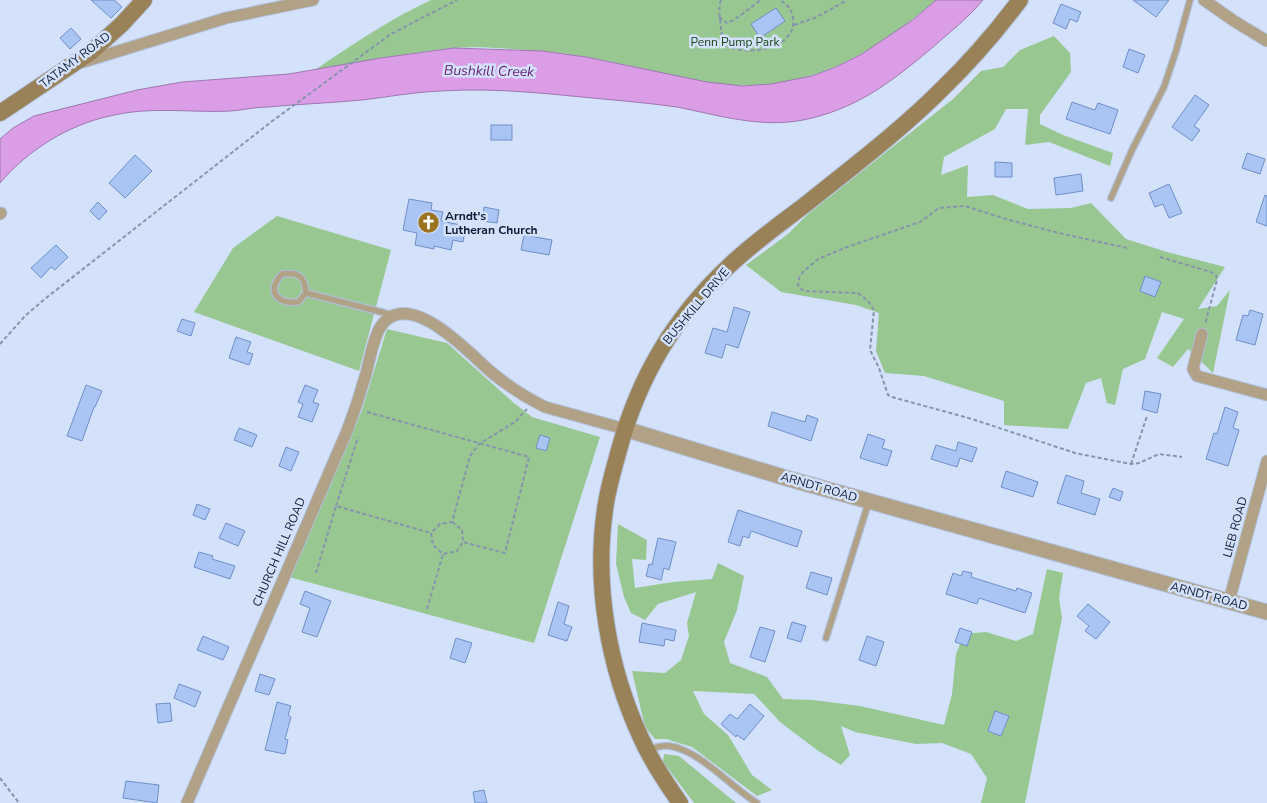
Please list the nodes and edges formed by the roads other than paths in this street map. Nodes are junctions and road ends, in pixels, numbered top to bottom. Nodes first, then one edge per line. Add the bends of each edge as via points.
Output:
1 (144, 0) edge
2 (313, 0) edge
3 (1020, 0) edge
4 (1190, 0) edge
5 (1204, 0) edge
6 (1267, 41) edge
7 (71, 66) junction
8 (0, 113) edge
9 (1111, 198) dead end
10 (306, 293) junction
11 (395, 316) junction
12 (1202, 334) road end
13 (1267, 395) edge
14 (625, 429) junction
15 (1267, 461) edge
16 (869, 502) junction
17 (1229, 601) junction
18 (1267, 612) edge
19 (826, 638) dead end
20 (647, 750) junction
21 (187, 803) edge
22 (680, 803) edge
23 (757, 803) edge

1 - 7 main road, TATAMY ROAD via 122,24
2 - 7 street via 226,18
3 - 14 main road, BUSHKILL DRIVE via 988,42 941,91 892,135 729,266 705,291 657,355
4 - 9 lane via 1164,87
5 - 6 street
7 - 8 main road, TATAMY ROAD
10 - 10 lane via 300,276 292,272 282,274 276,281 274,290 278,299 298,302
10 - 11 lane
11 - 14 street, ARNDT ROAD via 418,317 437,326 491,372 545,407
11 - 21 street, CHURCH HILL ROAD via 384,322 376,336 347,431
12 - 13 street via 1193,369 1197,376
14 - 16 street, ARNDT ROAD
14 - 20 main road, BUSHKILL DRIVE via 606,502 603,587 613,656 632,717
15 - 17 street, LIEB ROAD
16 - 17 street, ARNDT ROAD
16 - 19 lane
17 - 18 street, ARNDT ROAD
20 - 22 main road, BUSHKILL DRIVE
20 - 23 lane via 666,745 681,748

